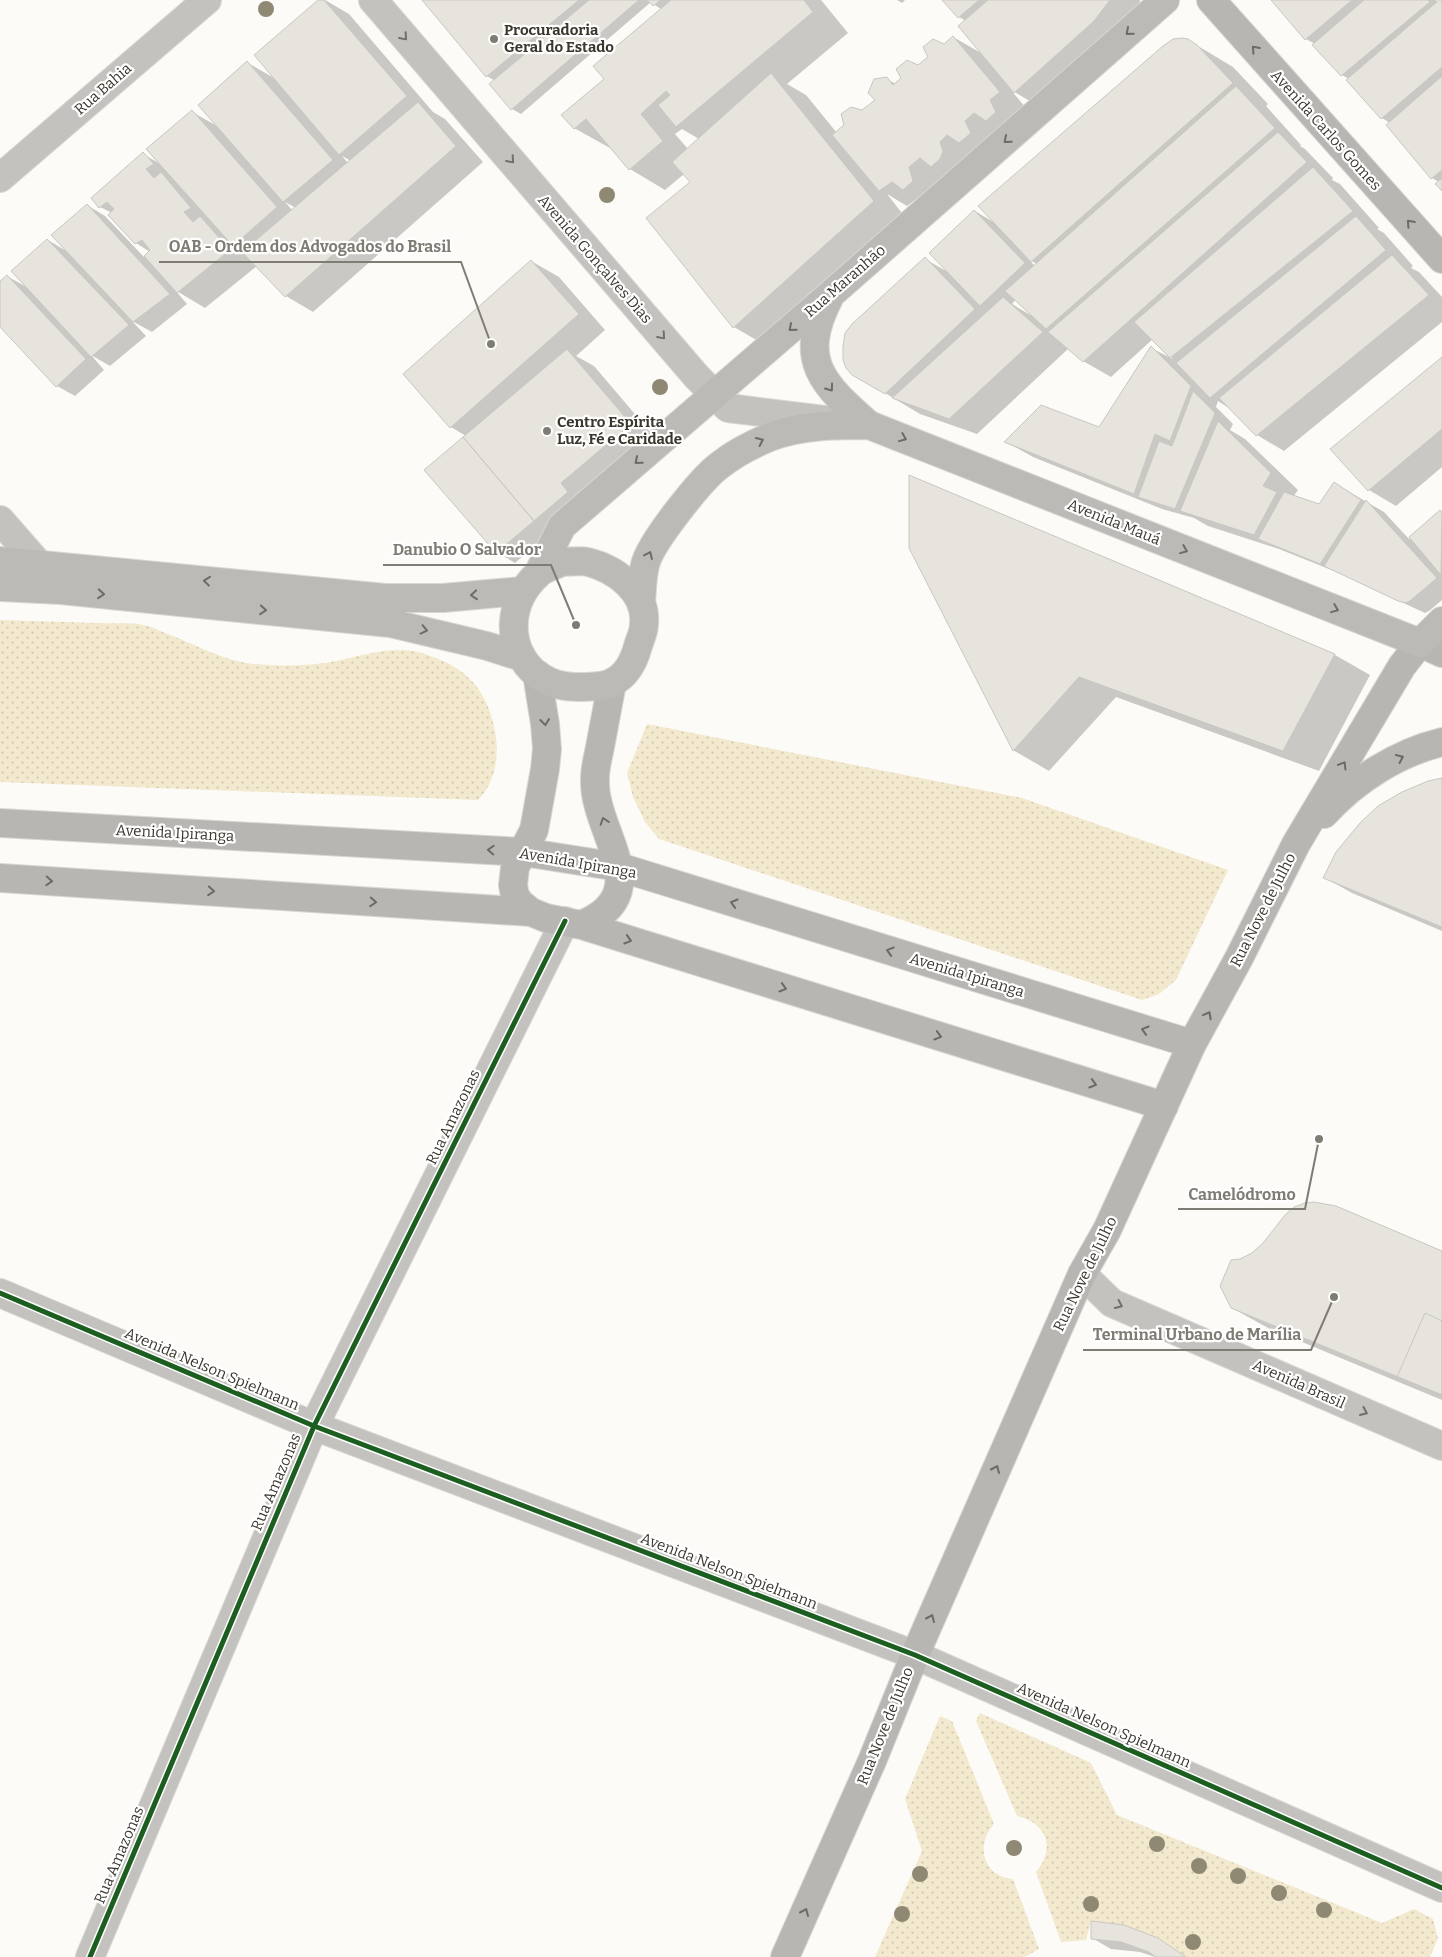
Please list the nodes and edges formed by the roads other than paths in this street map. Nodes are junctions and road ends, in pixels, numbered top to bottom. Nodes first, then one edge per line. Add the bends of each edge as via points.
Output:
1 (207, 0) edge
2 (373, 0) edge
3 (1165, 0) edge
4 (1211, 0) edge
5 (0, 178) edge
6 (1442, 259) edge
7 (831, 294) junction
8 (714, 395) junction
9 (869, 425) junction
10 (0, 520) edge
11 (0, 561) edge
12 (38, 564) junction
13 (531, 582) junction
14 (0, 587) edge
15 (61, 590) junction
16 (641, 603) junction
17 (1442, 621) edge
18 (1431, 648) edge
19 (529, 666) junction
20 (612, 683) junction
21 (1442, 742) edge
22 (0, 823) edge
23 (1296, 844) junction
24 (523, 852) junction
25 (619, 867) junction
26 (0, 878) edge
27 (531, 912) junction
28 (573, 923) junction
29 (1192, 1044) junction
30 (1164, 1106) junction
31 (1082, 1274) junction
32 (0, 1293) edge
33 (314, 1426) junction
34 (1442, 1446) edge
35 (915, 1655) junction
36 (1442, 1888) edge
37 (90, 1957) edge
38 (785, 1957) edge

1 - 5 street, Rua Bahia
2 -> 8 street, Avenida Gonçalves Dias
3 -> 7 main road, Rua Maranhão
6 -> 4 main road, Avenida Carlos Gomes
7 -> 8 main road, Rua Maranhão
7 -> 9 main road via 820,315 814,338 814,355 833,393
8 - 9 street, Avenida Gonçalves Dias via 728,408
8 -> 13 main road, Rua Maranhão via 562,526
16 -> 9 main road, Avenida Mauá via 645,564 652,548 689,497 719,465 743,449 772,436 804,428
9 -> 18 main road, Avenida Mauá
10 - 12 street
11 - 12 main road
13 -> 12 main road via 444,598 385,598
12 - 15 street
13 - 16 main road via 562,562 586,562 609,569 628,582
13 - 19 main road via 514,612 514,636
14 - 15 main road
15 -> 19 main road via 390,623 488,646
16 - 20 main road via 644,624 633,663
17 - 18 main road, Rua Nove de Julho
23 -> 18 main road, Rua Nove de Julho via 1402,666
19 - 20 main road via 560,685 585,687
19 -> 24 main road via 545,724 547,749 534,830
25 -> 20 main road via 598,803 594,778
23 -> 21 main road via 1335,801 1363,780 1389,762
24 -> 22 main road, Avenida Ipiranga
29 -> 23 main road, Rua Nove de Julho
24 - 25 main road, Avenida Ipiranga
24 - 27 main road via 515,867 513,885 515,896
25 - 28 main road via 617,893 608,909 596,919
29 -> 25 main road, Avenida Ipiranga
26 -> 27 main road
27 - 28 main road
28 -> 30 main road
28 - 33 street, Rua Amazonas
29 - 30 main road, Rua Nove de Julho
30 - 31 main road, Rua Nove de Julho via 1107,1230
31 -> 34 street, Avenida Brasil via 1112,1303
35 -> 31 main road, Rua Nove de Julho
32 - 33 street, Avenida Nelson Spielmann
33 - 35 street, Avenida Nelson Spielmann
33 - 37 street, Rua Amazonas
35 - 36 street, Avenida Nelson Spielmann
38 -> 35 main road, Rua Nove de Julho

